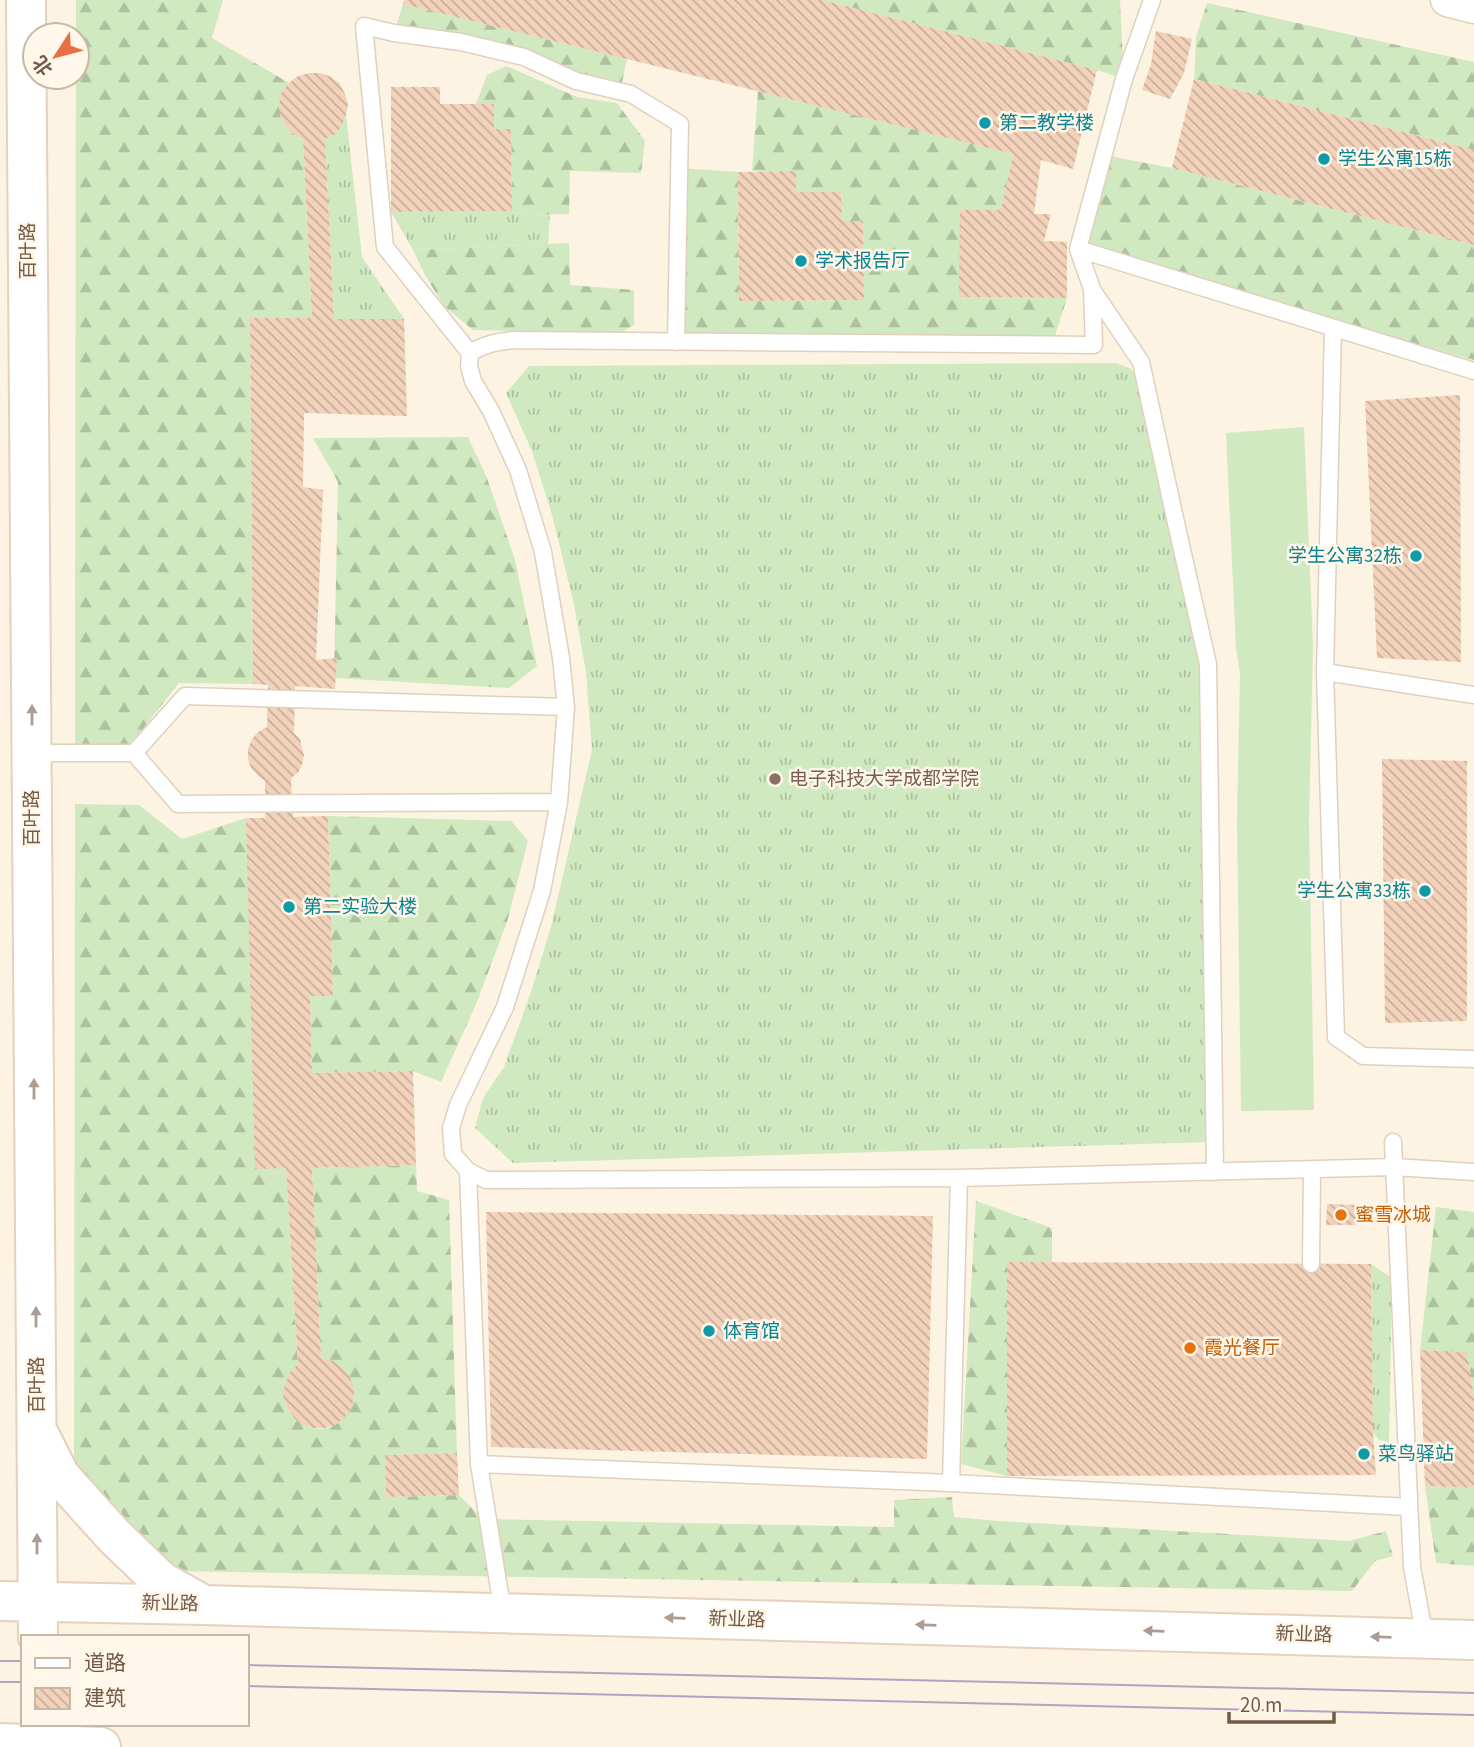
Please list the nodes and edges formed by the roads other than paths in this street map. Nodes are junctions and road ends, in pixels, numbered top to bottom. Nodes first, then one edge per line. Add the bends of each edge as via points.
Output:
1 (26, 0) edge
2 (1152, 0) edge
3 (1447, 0) edge
4 (1474, 7) edge
5 (1078, 249) junction
6 (1092, 289) junction
7 (1333, 328) junction
8 (676, 342) junction
9 (470, 353) junction
10 (1474, 371) edge
11 (1325, 672) junction
12 (1474, 695) edge
13 (566, 707) junction
14 (32, 753) junction
15 (134, 753) junction
16 (559, 802) junction
17 (1474, 1059) edge
18 (1393, 1142) dead end
19 (1394, 1167) junction
20 (1312, 1170) junction
21 (468, 1171) junction
22 (1215, 1172) junction
23 (1474, 1172) edge
24 (959, 1178) junction
25 (1311, 1264) dead end
26 (37, 1430) junction
27 (480, 1464) junction
28 (951, 1483) junction
29 (1409, 1507) junction
30 (0, 1601) edge
31 (204, 1605) junction
32 (503, 1614) junction
33 (38, 1619) edge
34 (1425, 1639) junction
35 (1474, 1640) edge
36 (38, 1739) edge
37 (0, 1743) edge
38 (101, 1747) edge

14 -> 1 main road, 百叶路
2 - 5 lane via 1124,79
3 - 4 street
5 - 6 lane
5 - 7 lane
6 - 8 lane via 1094,345
6 - 22 lane via 1141,362 1208,664
7 - 10 lane
7 - 11 lane
8 - 9 lane via 513,340 493,342
8 - 9 lane via 680,124 631,94 576,81 524,57 365,26 385,247
9 - 13 lane via 473,381 518,470 542,552
11 - 12 lane
11 - 17 lane via 1336,1037 1363,1056
13 - 15 lane via 186,696
13 - 16 lane
14 - 15 lane
26 -> 14 main road, 百叶路
15 - 16 lane via 178,804
16 - 21 lane via 542,891 505,1007 451,1128 453,1154
18 - 19 lane
19 - 20 lane
19 - 23 lane
19 - 29 lane
20 - 22 lane
20 - 25 lane
21 - 24 lane via 486,1180
21 - 27 lane
22 - 24 lane
24 - 28 lane
26 - 31 main road via 60,1476 114,1536 161,1581
33 -> 26 main road, 百叶路
27 - 28 lane
27 - 32 lane
28 - 29 lane
29 - 34 lane via 1412,1567
30 - 33 main road, 新业路
31 - 32 main road, 新业路
31 - 33 main road, 新业路
34 -> 32 main road, 新业路
34 - 35 main road, 新业路
36 - 37 main road
36 - 38 main road

